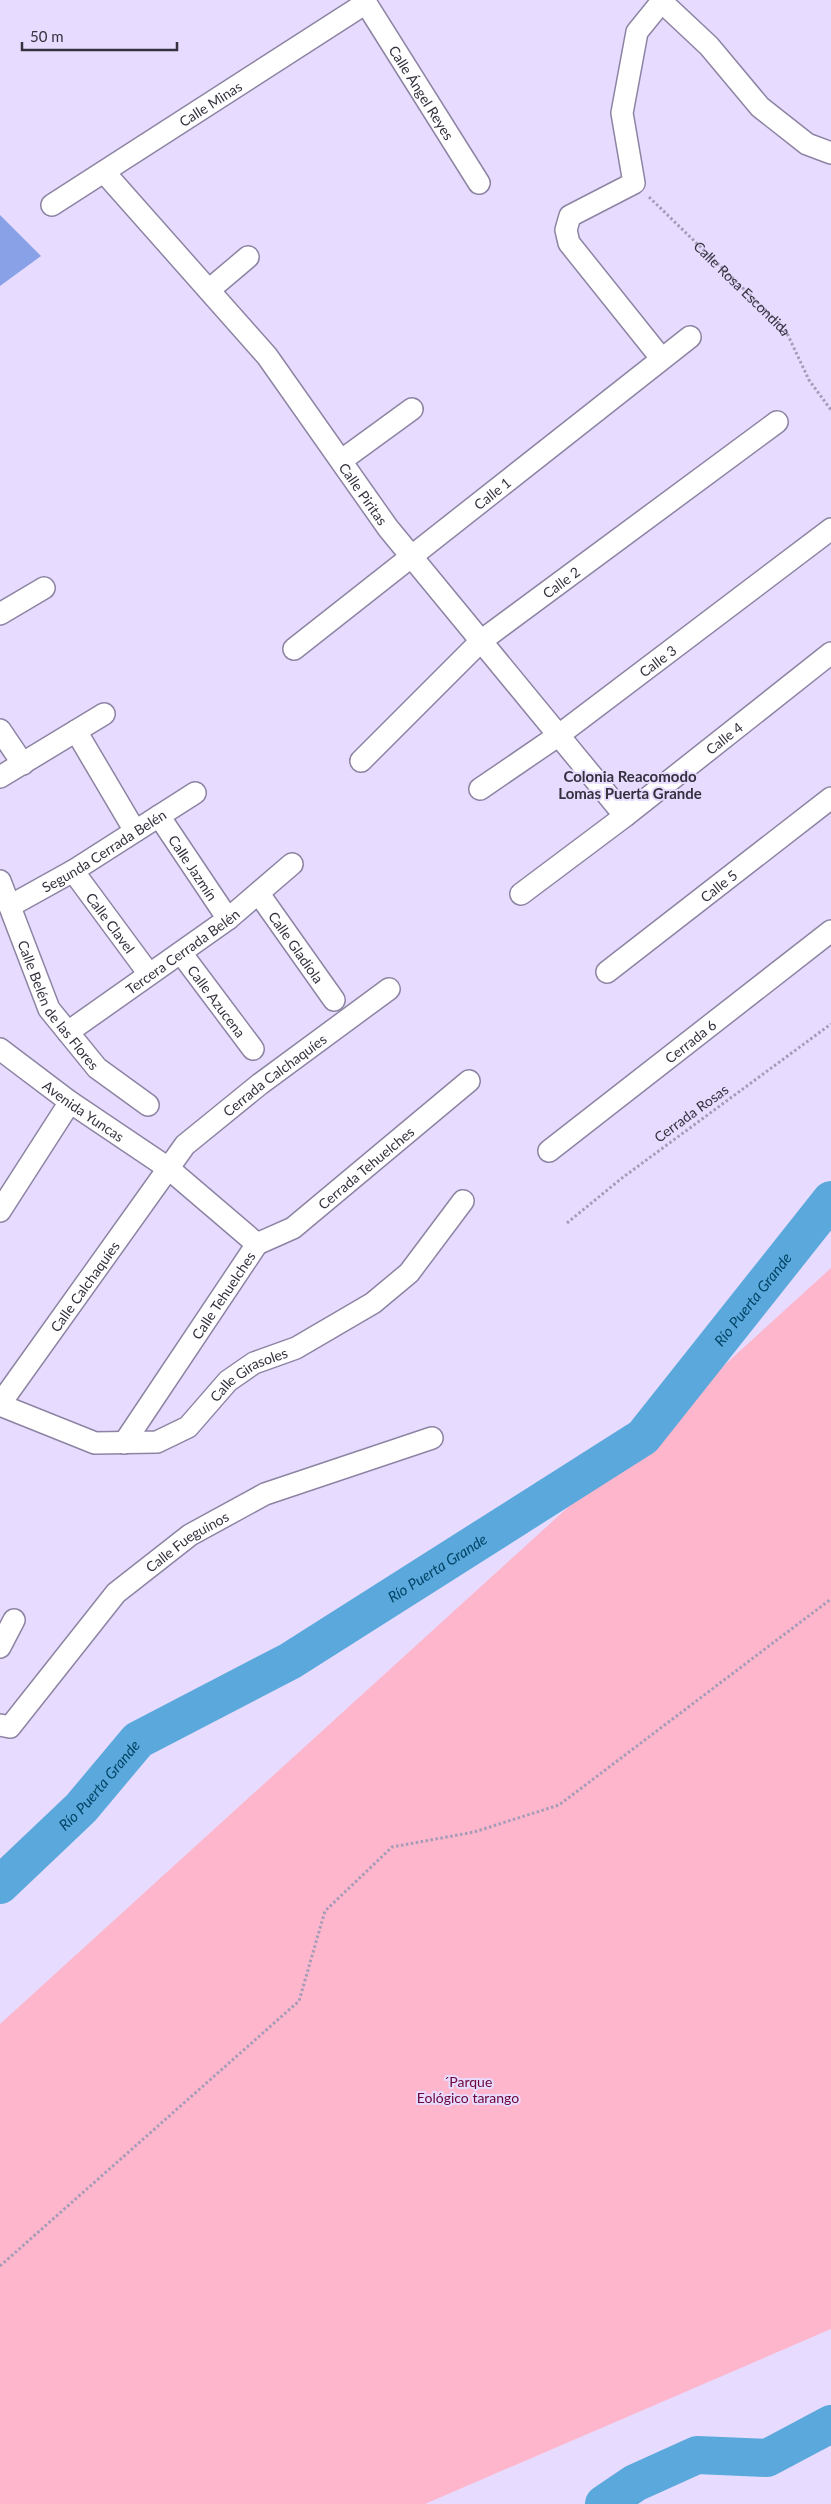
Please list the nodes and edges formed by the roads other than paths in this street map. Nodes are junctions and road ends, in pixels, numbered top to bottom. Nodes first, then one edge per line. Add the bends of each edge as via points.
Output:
1 (662, 1) edge
2 (365, 2) edge
3 (831, 153) edge
4 (104, 172) junction
5 (479, 183) dead end
6 (52, 205) dead end
7 (248, 257) dead end
8 (209, 290) junction
9 (690, 337) dead end
10 (661, 358) junction
11 (412, 409) dead end
12 (776, 422) dead end
13 (342, 460) junction
14 (831, 529) edge
15 (411, 556) junction
16 (44, 588) dead end
17 (0, 614) edge
18 (481, 641) junction
19 (294, 649) dead end
20 (828, 662) edge
21 (104, 714) dead end
22 (0, 730) edge
23 (76, 731) junction
24 (559, 735) junction
25 (361, 761) dead end
26 (23, 764) junction
27 (0, 777) edge
28 (480, 789) dead end
29 (195, 793) dead end
30 (831, 798) edge
31 (159, 816) junction
32 (625, 816) junction
33 (135, 832) junction
34 (292, 864) dead end
35 (73, 871) junction
36 (0, 881) edge
37 (259, 894) junction
38 (521, 894) dead end
39 (10, 906) junction
40 (228, 919) junction
41 (831, 931) edge
42 (181, 953) junction
43 (607, 972) dead end
44 (149, 974) junction
45 (389, 989) dead end
46 (334, 1000) dead end
47 (68, 1032) junction
48 (0, 1049) edge
49 (253, 1049) dead end
50 (469, 1081) dead end
51 (70, 1102) junction
52 (148, 1105) dead end
53 (549, 1151) dead end
54 (168, 1168) junction
55 (463, 1202) dead end
56 (0, 1211) edge
57 (257, 1244) junction
58 (0, 1404) edge
59 (432, 1438) dead end
60 (124, 1444) junction
61 (14, 1620) dead end
62 (0, 1647) edge
63 (0, 1725) edge

1 - 3 street via 709,46 760,106 807,144
1 - 10 street via 636,32 622,113 634,183 570,216 566,230 569,243
2 - 4 street, Calle Minas
2 - 5 street, Calle Ángel Reyes
4 - 6 street, Calle Minas
4 - 8 street, Calle Piritas
7 - 8 street
8 - 13 street, Calle Piritas via 268,356
9 - 10 street, Calle 1
10 - 15 street, Calle 1
11 - 13 street
12 - 18 street, Calle 2
13 - 15 street, Calle Piritas
14 - 24 street, Calle 3
15 - 18 street, Calle Piritas
15 - 19 street, Calle 1
16 - 17 street
18 - 24 street, Calle Piritas
18 - 25 street, Calle 2
20 - 32 street, Calle 4
21 - 23 street
22 - 26 street
23 - 26 street
23 - 33 street
24 - 28 street, Calle 3
24 - 32 street, Calle Piritas
26 - 27 street
29 - 31 street, Segunda Cerrada Belén
30 - 43 street, Calle 5
31 - 33 street, Segunda Cerrada Belén
31 - 40 street, Calle Jazmín
32 - 38 street, Calle 4
33 - 35 street, Segunda Cerrada Belén
34 - 37 street, Tercera Cerrada Belén
35 - 39 street, Segunda Cerrada Belén
35 - 44 street, Calle Clavel
36 - 39 street, Calle Belén de las Flores
37 - 40 street, Tercera Cerrada Belén
37 - 46 street, Calle Gladiola
39 - 47 street, Calle Belén de las Flores via 49,1009
40 - 42 street, Tercera Cerrada Belén
41 - 53 street, Cerrada 6
42 - 44 street, Tercera Cerrada Belén
42 - 49 street, Calle Azucena
44 - 47 street, Tercera Cerrada Belén
45 - 54 street, Cerrada Calchaquíes via 223,1114 185,1145
47 - 52 street, Calle Belén de las Flores via 97,1068
48 - 51 street, Avenida Yuncas
50 - 57 street, Cerrada Tehuelches via 293,1228
51 - 54 street, Avenida Yuncas
51 - 56 street
54 - 57 street, Calle Tehuelches
54 - 58 street, Calle Calchaquíes
55 - 60 street, Calle Girasoles via 410,1273 373,1304 296,1348 254,1363 228,1382 188,1427 157,1442
57 - 60 street, Calle Tehuelches
58 - 60 street, Calle Girasoles via 95,1443
59 - 63 street, Calle Fueguinos via 265,1494 190,1535 116,1593 10,1727
61 - 62 street

